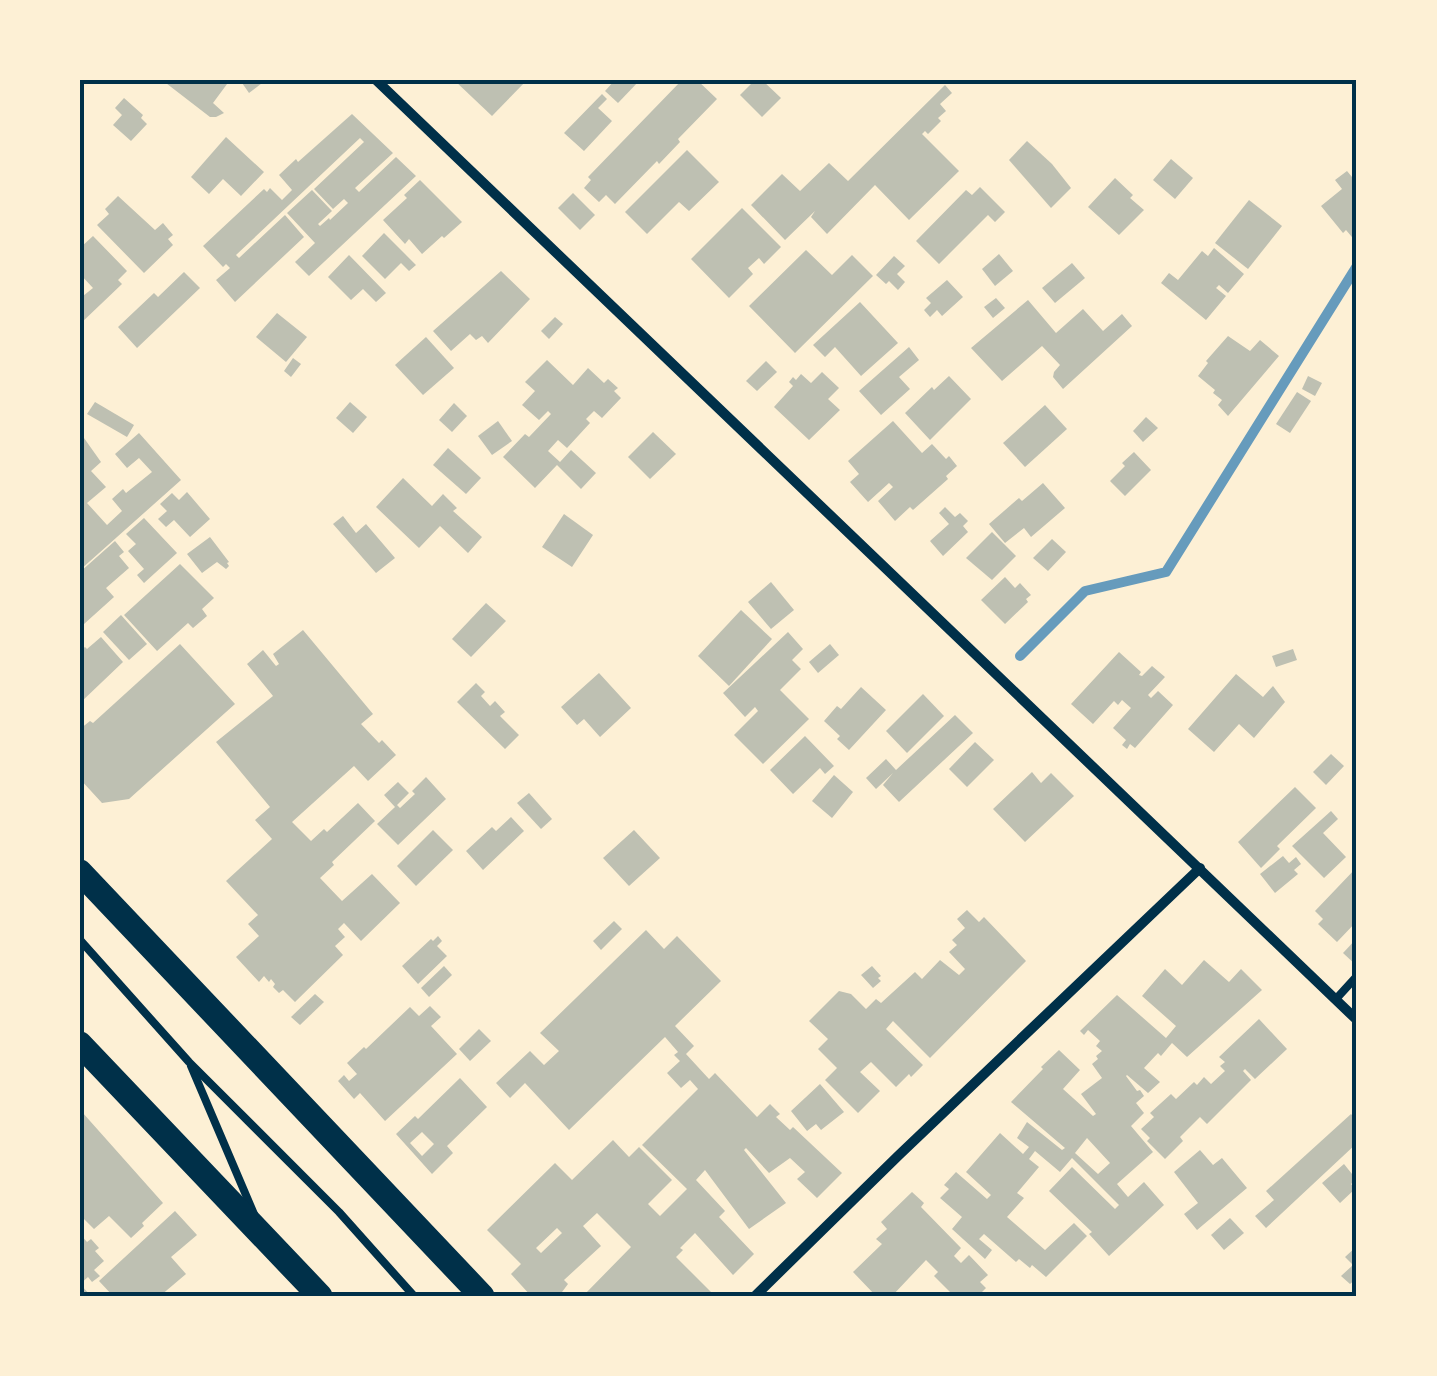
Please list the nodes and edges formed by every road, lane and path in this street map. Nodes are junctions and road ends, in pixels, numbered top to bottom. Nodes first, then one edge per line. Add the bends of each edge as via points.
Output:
1 (376, 80) edge
2 (1200, 868) junction
3 (80, 872) edge
4 (80, 940) edge
5 (1357, 976) edge
6 (1336, 999) junction
7 (1357, 1020) edge
8 (80, 1044) edge
9 (189, 1062) junction
10 (264, 1237) junction
11 (320, 1296) edge
12 (414, 1296) edge
13 (482, 1296) edge
14 (755, 1296) edge

1 - 2 street
2 - 6 street
2 - 14 street
3 - 13 main road
4 - 9 lane
5 - 6 lane
6 - 7 street
8 - 10 main road
9 - 10 lane
9 - 12 lane
10 - 11 main road

